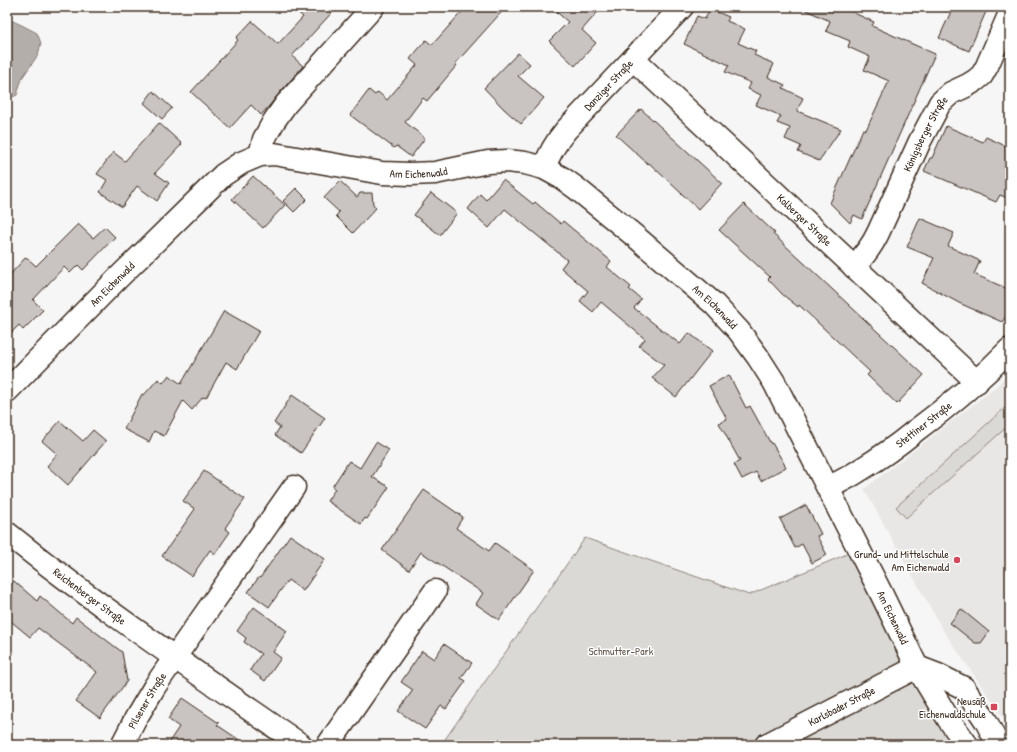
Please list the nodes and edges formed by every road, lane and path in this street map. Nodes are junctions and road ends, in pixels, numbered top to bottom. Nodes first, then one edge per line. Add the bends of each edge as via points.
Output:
1 (373, 7) edge
2 (682, 7) edge
3 (1010, 14) edge
4 (633, 58) junction
5 (260, 155) junction
6 (544, 168) junction
7 (854, 266) junction
8 (1010, 349) edge
9 (976, 382) junction
10 (7, 392) edge
11 (294, 487) dead end
12 (828, 488) junction
13 (7, 533) edge
14 (436, 591) dead end
15 (174, 658) junction
16 (917, 667) junction
17 (122, 745) edge
18 (301, 745) edge
19 (328, 745) edge
20 (766, 745) edge
21 (967, 745) edge
22 (998, 745) edge

1 - 5 street via 286,104 264,139
2 - 4 street, Danziger Straße
3 - 7 street, Königsberger Straße via 982,75 951,93 940,103 872,245
4 - 6 street, Danziger Straße via 566,130 555,144
4 - 7 street, Kolberger Straße
5 - 6 street, Am Eichenwald via 274,154 382,173 403,174 435,173 488,162 507,161
5 - 10 street, Am Eichenwald via 223,175
6 - 12 street, Am Eichenwald via 576,188 636,237 714,304 739,331 774,382
7 - 9 street, Kolberger Straße
8 - 9 street, Stettiner Straße
9 - 12 street, Stettiner Straße via 885,454
11 - 15 street
12 - 16 street, Am Eichenwald
13 - 15 street, Reichenberger Straße
14 - 19 street
15 - 17 street, Pilsener Straße
15 - 18 street, Reichenberger Straße
16 - 20 street, Karlsbader Straße
16 - 21 street, Am Eichenwald
16 - 22 street via 964,688

